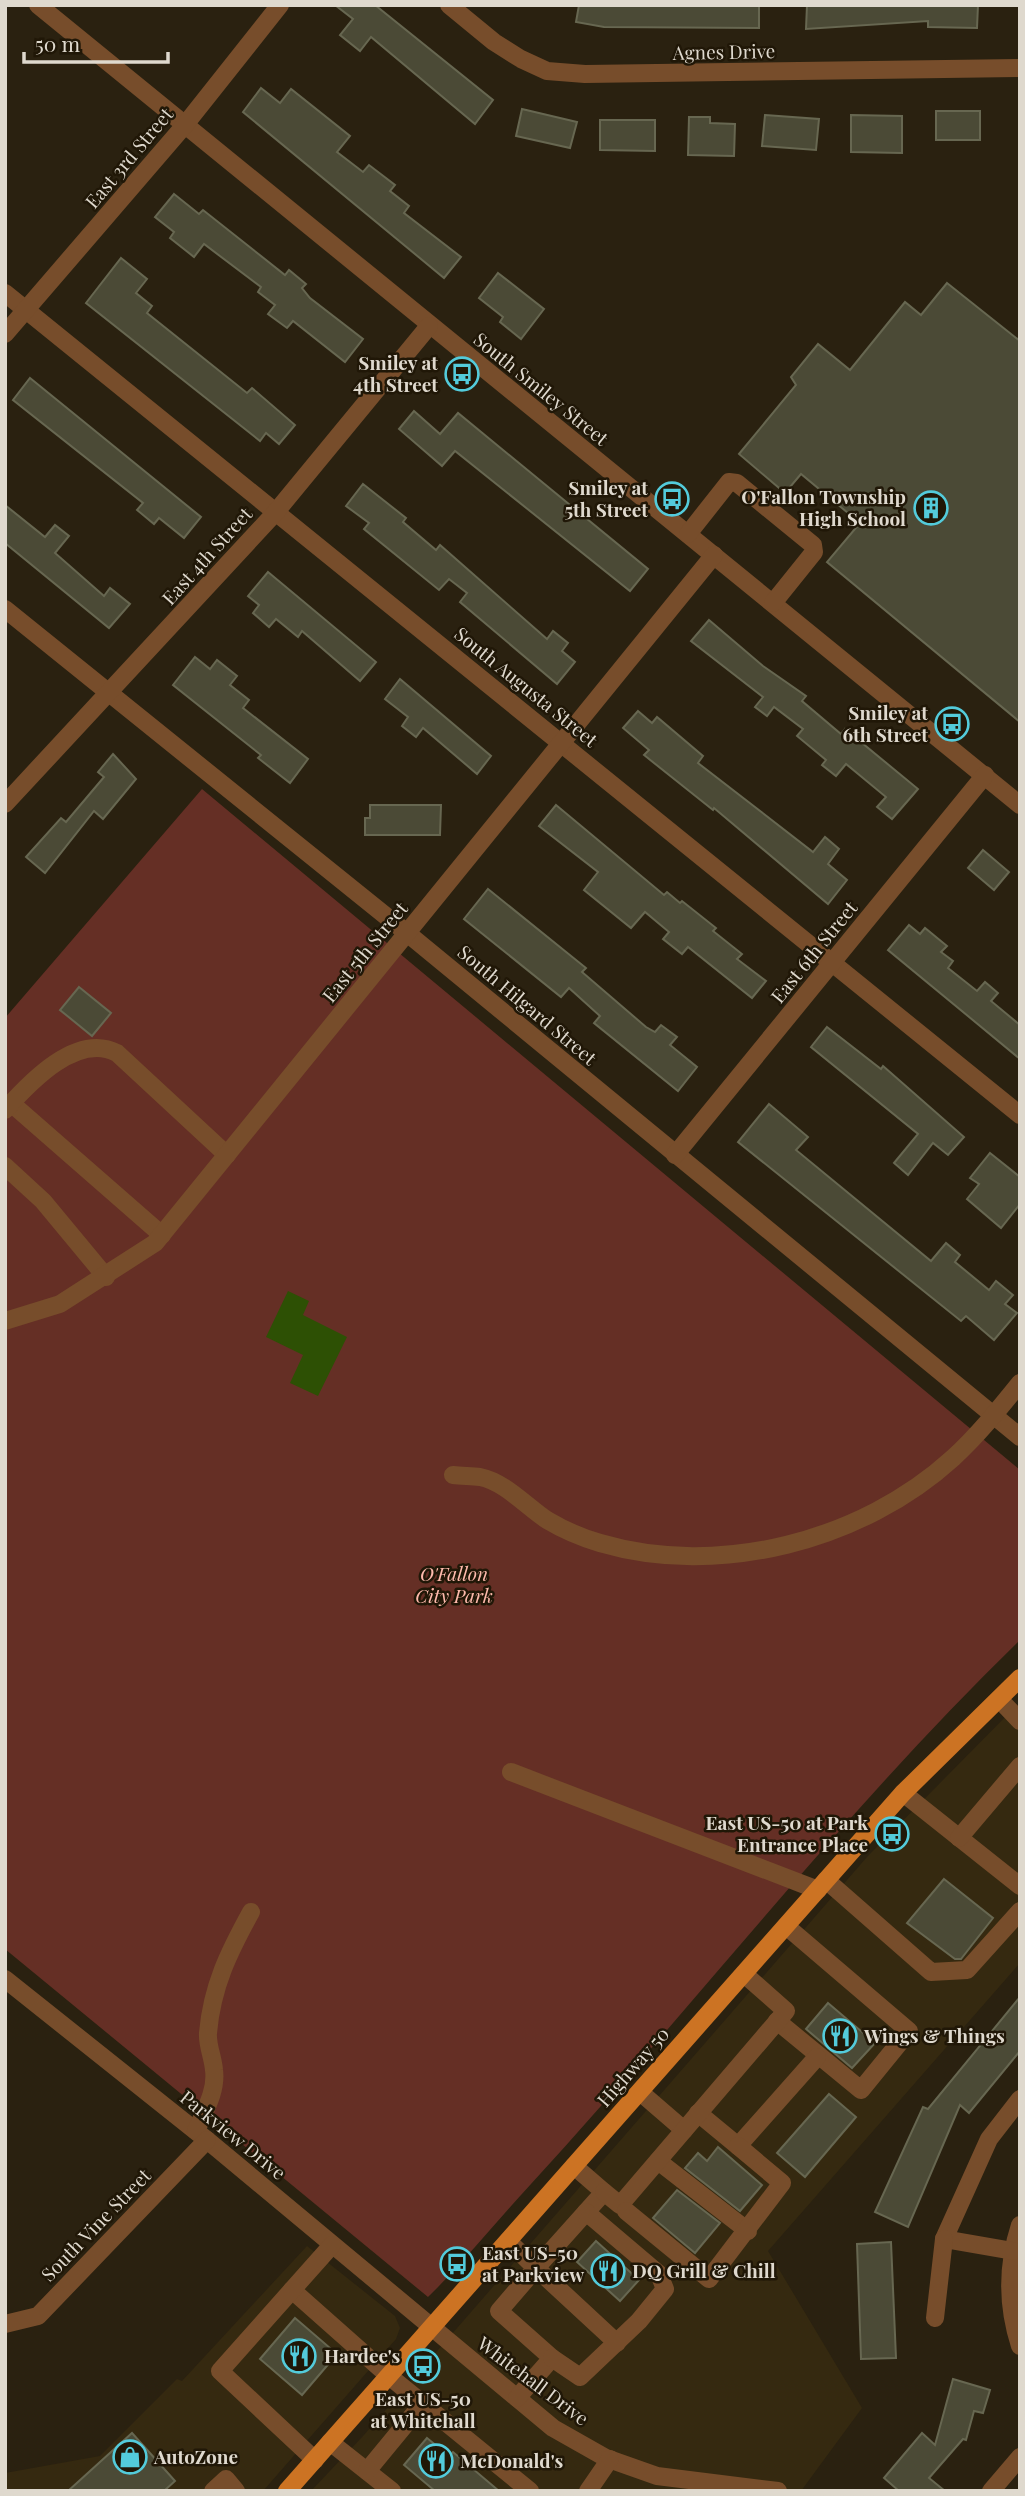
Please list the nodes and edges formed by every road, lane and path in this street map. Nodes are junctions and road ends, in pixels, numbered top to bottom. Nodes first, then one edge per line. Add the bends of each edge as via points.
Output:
1 (38, 5) edge
2 (280, 5) edge
3 (449, 5) edge
4 (1020, 68) edge
5 (184, 126) junction
6 (5, 293) edge
7 (26, 310) junction
8 (429, 326) junction
9 (5, 334) edge
10 (275, 513) junction
11 (688, 534) junction
12 (714, 555) junction
13 (773, 603) junction
14 (5, 609) edge
15 (110, 694) junction
16 (561, 743) junction
17 (985, 775) junction
18 (5, 804) edge
19 (1020, 805) edge
20 (407, 933) junction
21 (833, 962) junction
22 (8, 1106) edge
23 (1020, 1115) edge
24 (227, 1155) junction
25 (675, 1155) junction
26 (5, 1166) edge
27 (162, 1235) junction
28 (106, 1277) junction
29 (5, 1321) edge
30 (1020, 1382) edge
31 (994, 1416) junction
32 (1020, 1437) edge
33 (453, 1475) dead end
34 (1020, 1678) edge
35 (999, 1699) junction
36 (1020, 1721) edge
37 (1020, 1766) edge
38 (512, 1772) dead end
39 (903, 1793) junction
40 (959, 1838) junction
41 (822, 1885) junction
42 (1020, 1886) edge
43 (1020, 1911) edge
44 (251, 1912) dead end
45 (786, 1926) junction
46 (744, 1974) junction
47 (5, 1979) edge
48 (777, 2021) junction
49 (817, 2057) junction
50 (640, 2092) junction
51 (1020, 2099) edge
52 (698, 2113) junction
53 (684, 2130) junction
54 (201, 2135) junction
55 (738, 2146) junction
56 (658, 2161) junction
57 (574, 2166) junction
58 (604, 2192) junction
59 (623, 2208) junction
60 (591, 2216) junction
61 (1020, 2225) edge
62 (748, 2231) junction
63 (944, 2239) junction
64 (508, 2241) junction
65 (332, 2245) junction
66 (1013, 2251) junction
67 (536, 2268) junction
68 (292, 2290) junction
69 (935, 2318) dead end
70 (5, 2324) edge
71 (431, 2328) junction
72 (619, 2341) junction
73 (1020, 2346) edge
74 (552, 2358) junction
75 (389, 2376) junction
76 (517, 2398) junction
77 (423, 2403) junction
78 (330, 2442) junction
79 (1020, 2457) edge
80 (610, 2459) junction
81 (315, 2460) junction
82 (367, 2471) junction
83 (294, 2488) edge
84 (767, 2490) edge
85 (213, 2491) edge
86 (236, 2491) edge
87 (392, 2491) edge
88 (530, 2491) edge
89 (588, 2491) edge
90 (991, 2491) edge

1 - 5 street, South Smiley Street
2 - 5 street, East 3rd Street
3 - 4 street, Agnes Drive via 494,42 547,71 585,75
5 - 7 street, East 3rd Street
5 - 8 street, South Smiley Street
6 - 7 street, South Augusta Street
7 - 9 street, East 3rd Street
7 - 10 street, South Augusta Street
8 - 10 street, East 4th Street
8 - 11 street, South Smiley Street
10 - 15 street, East 4th Street
10 - 16 street, South Augusta Street
11 - 12 street, South Smiley Street
11 - 13 street via 729,482 737,483 813,545 814,552
12 - 13 street, South Smiley Street
12 - 16 street, East 5th Street
13 - 17 street, South Smiley Street
14 - 15 street, South Hilgard Street
15 - 18 street, East 4th Street
15 - 20 street, South Hilgard Street
16 - 20 street, East 5th Street
16 - 21 street, South Augusta Street
17 - 19 street, South Smiley Street
17 - 21 street, East 6th Street
20 - 24 street, East 5th Street
20 - 25 street, South Hilgard Street
21 - 23 street, South Augusta Street
21 - 25 street, East 6th Street
22 - 24 street via 58,1062 97,1046 106,1048 117,1053
22 - 27 street
24 - 27 street, East 5th Street
25 - 31 street, South Hilgard Street
26 - 28 street via 43,1200
27 - 28 street, East 5th Street
28 - 29 street, East 5th Street via 60,1304
30 - 31 street
31 - 32 street, South Hilgard Street
31 - 33 street via 951,1459 901,1496 849,1524 775,1548 711,1557 656,1554 600,1543 549,1521 482,1477
34 - 35 main road, Highway 50
35 - 36 street
35 - 39 main road, Highway 50
37 - 40 street
38 - 41 street
39 - 40 street
39 - 41 main road, Highway 50
40 - 42 street
41 - 43 street via 931,1972 967,1970
41 - 45 main road, Highway 50
44 - 54 street, South Vine Street via 225,1959 213,1993 207,2037 215,2071
45 - 46 main road, Highway 50
45 - 49 street via 909,2031 861,2090
46 - 48 street via 786,2011
46 - 50 main road, Highway 50
47 - 54 street, Parkview Drive
48 - 49 street
48 - 52 street
49 - 55 street
50 - 53 street
50 - 57 main road, Highway 50
51 - 63 street via 989,2139
52 - 53 street
52 - 55 street
53 - 56 street
54 - 65 street, Parkview Drive
54 - 70 street, South Vine Street via 38,2316
55 - 62 street via 782,2183 751,2220
56 - 59 street
56 - 62 street
57 - 58 street
57 - 64 main road, Highway 50
58 - 59 street
58 - 60 street
59 - 62 street via 709,2279
60 - 67 street
60 - 72 street via 664,2281 665,2289
61 - 66 street
63 - 66 street
63 - 69 street
64 - 67 street
64 - 71 main road, Highway 50
65 - 68 street
65 - 71 street, Parkview Drive
66 - 73 street via 1010,2298
67 - 72 street
67 - 74 street via 499,2311
68 - 75 street
68 - 81 street via 220,2371
71 - 75 main road, Highway 50
71 - 76 street, Whitehall Drive
72 - 74 street via 580,2377
74 - 76 street
75 - 77 street
75 - 78 main road, Highway 50
76 - 80 street, Whitehall Drive via 553,2428
77 - 82 street
77 - 88 street
78 - 81 main road, Highway 50
78 - 82 street
79 - 90 street
80 - 84 street, Whitehall Drive via 657,2476
80 - 89 street
81 - 83 main road, Highway 50
82 - 87 street
85 - 86 street via 226,2479

